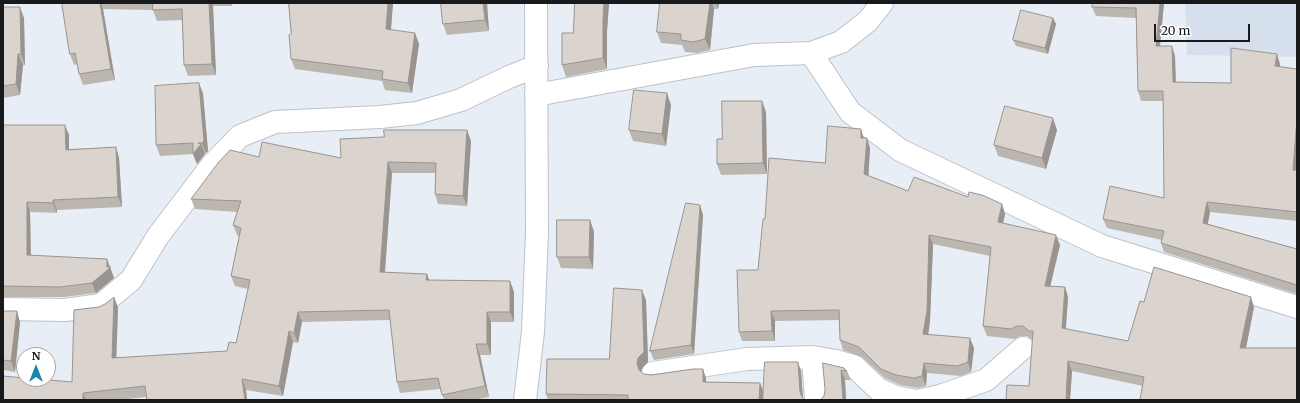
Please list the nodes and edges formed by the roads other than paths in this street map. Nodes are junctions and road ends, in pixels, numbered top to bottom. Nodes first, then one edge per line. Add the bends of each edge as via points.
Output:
1 (536, 3) edge
2 (882, 3) edge
3 (811, 53) junction
4 (537, 66) junction
5 (536, 95) junction
6 (1297, 307) edge
7 (3, 309) edge
8 (1023, 348) dead end
9 (813, 357) junction
10 (653, 373) edge
11 (519, 398) edge
12 (816, 400) edge
13 (912, 400) edge
14 (922, 400) edge

1 - 4 street
2 - 3 street via 868,21 841,42
3 - 5 street via 754,55
3 - 6 street via 850,112 900,150 1102,246
4 - 5 street
4 - 7 street via 461,100 417,113 275,122 240,136 212,165 158,236 131,280 101,305 65,310
5 - 11 street via 537,233 533,332
8 - 14 street via 986,380
9 - 10 street via 747,359
9 - 12 street
9 - 13 street via 854,366 878,389 896,397

